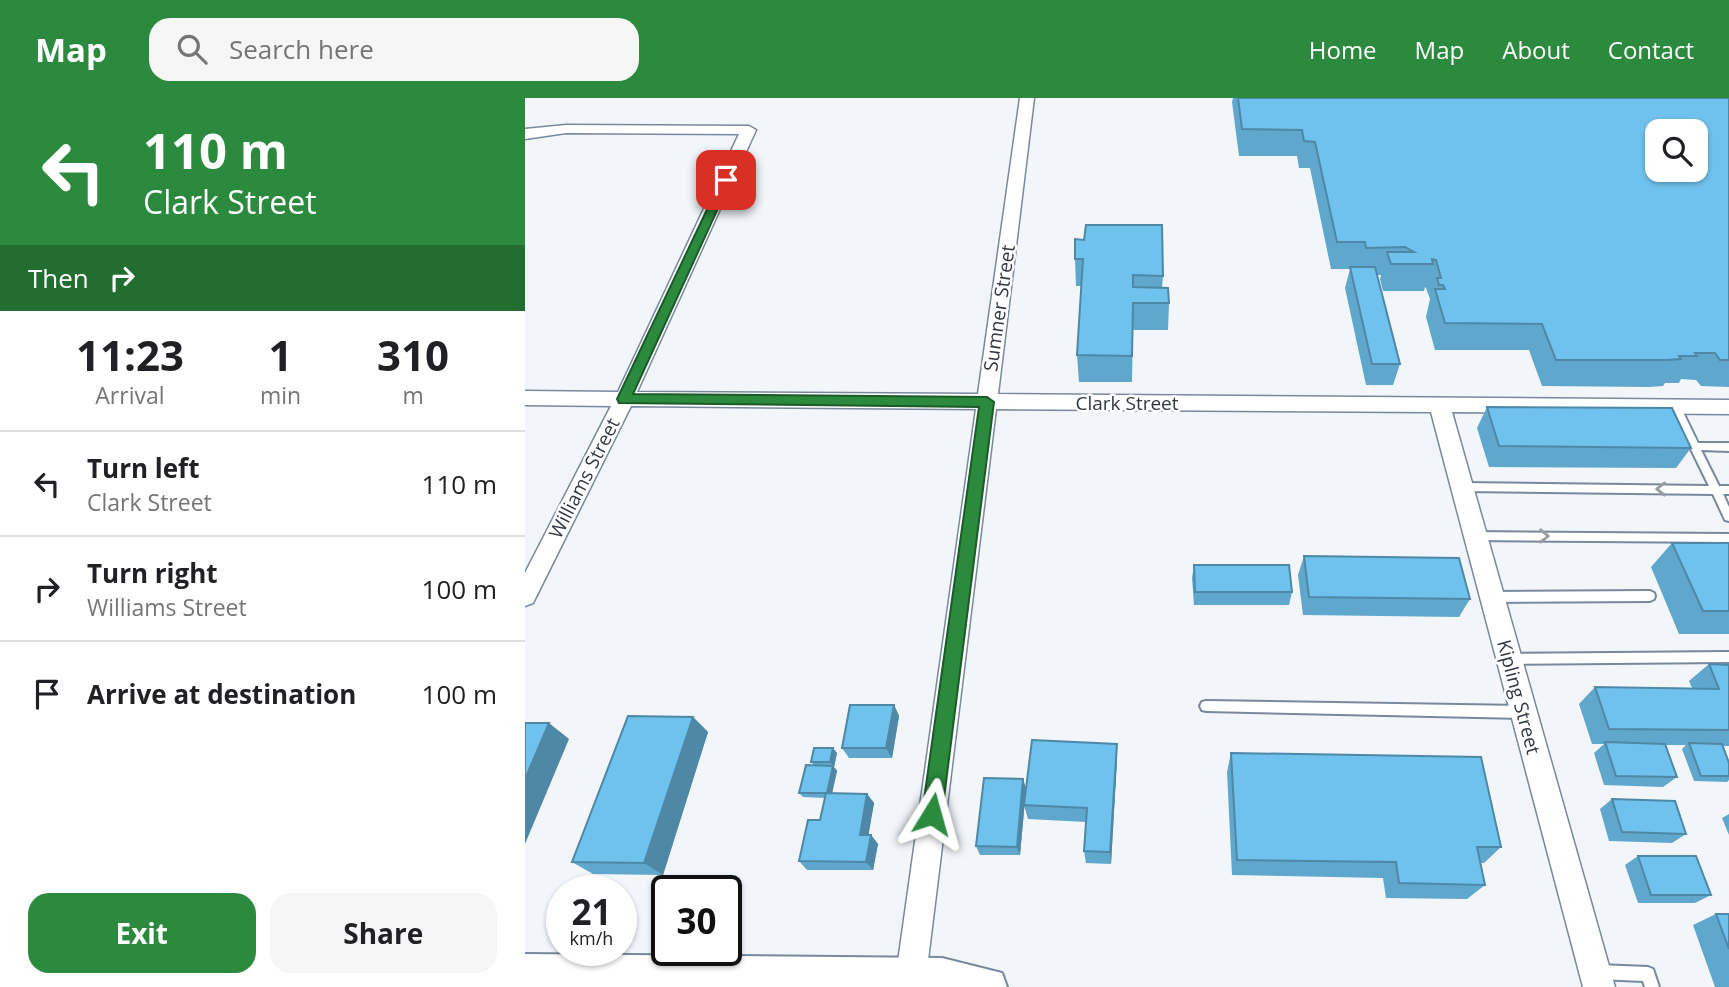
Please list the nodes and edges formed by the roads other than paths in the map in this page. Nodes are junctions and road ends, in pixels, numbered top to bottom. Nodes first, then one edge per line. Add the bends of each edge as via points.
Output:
1 (1027, 98) edge
2 (525, 134) edge
3 (525, 398) edge
4 (624, 399) junction
5 (987, 402) junction
6 (1440, 406) junction
7 (1675, 407) junction
8 (1729, 407) edge
9 (1694, 446) junction
10 (1729, 447) edge
11 (1462, 487) junction
12 (1716, 490) junction
13 (1729, 490) edge
14 (1729, 517) edge
15 (1475, 536) junction
16 (1729, 538) edge
17 (525, 596) edge
18 (1650, 596) dead end
19 (1492, 597) junction
20 (1729, 657) edge
21 (1509, 659) junction
22 (1206, 706) dead end
23 (1523, 712) junction
24 (525, 973) edge
25 (911, 976) junction
26 (1597, 979) edge
27 (988, 987) edge
28 (1652, 987) edge

1 - 5 street, Sumner Street
2 - 4 street, Williams Street via 566,129 749,130
3 - 4 street, Clark Street
4 - 5 street, Clark Street
4 - 17 street, Williams Street
5 - 6 street, Clark Street
5 - 25 street, Sumner Street
6 - 7 street, Clark Street
6 - 11 street, Kipling Street
7 - 8 street, Clark Street
7 - 9 lane
9 - 10 lane
9 - 12 lane
12 -> 11 lane
11 - 15 street, Kipling Street
12 - 13 lane
12 - 14 lane
15 -> 16 lane
15 - 19 street, Kipling Street
18 - 19 lane
19 - 21 street, Kipling Street
20 - 21 lane
21 - 23 street, Kipling Street
22 - 23 lane
23 - 26 street, Kipling Street
24 - 25 street
25 - 27 street
26 - 28 lane via 1647,974

